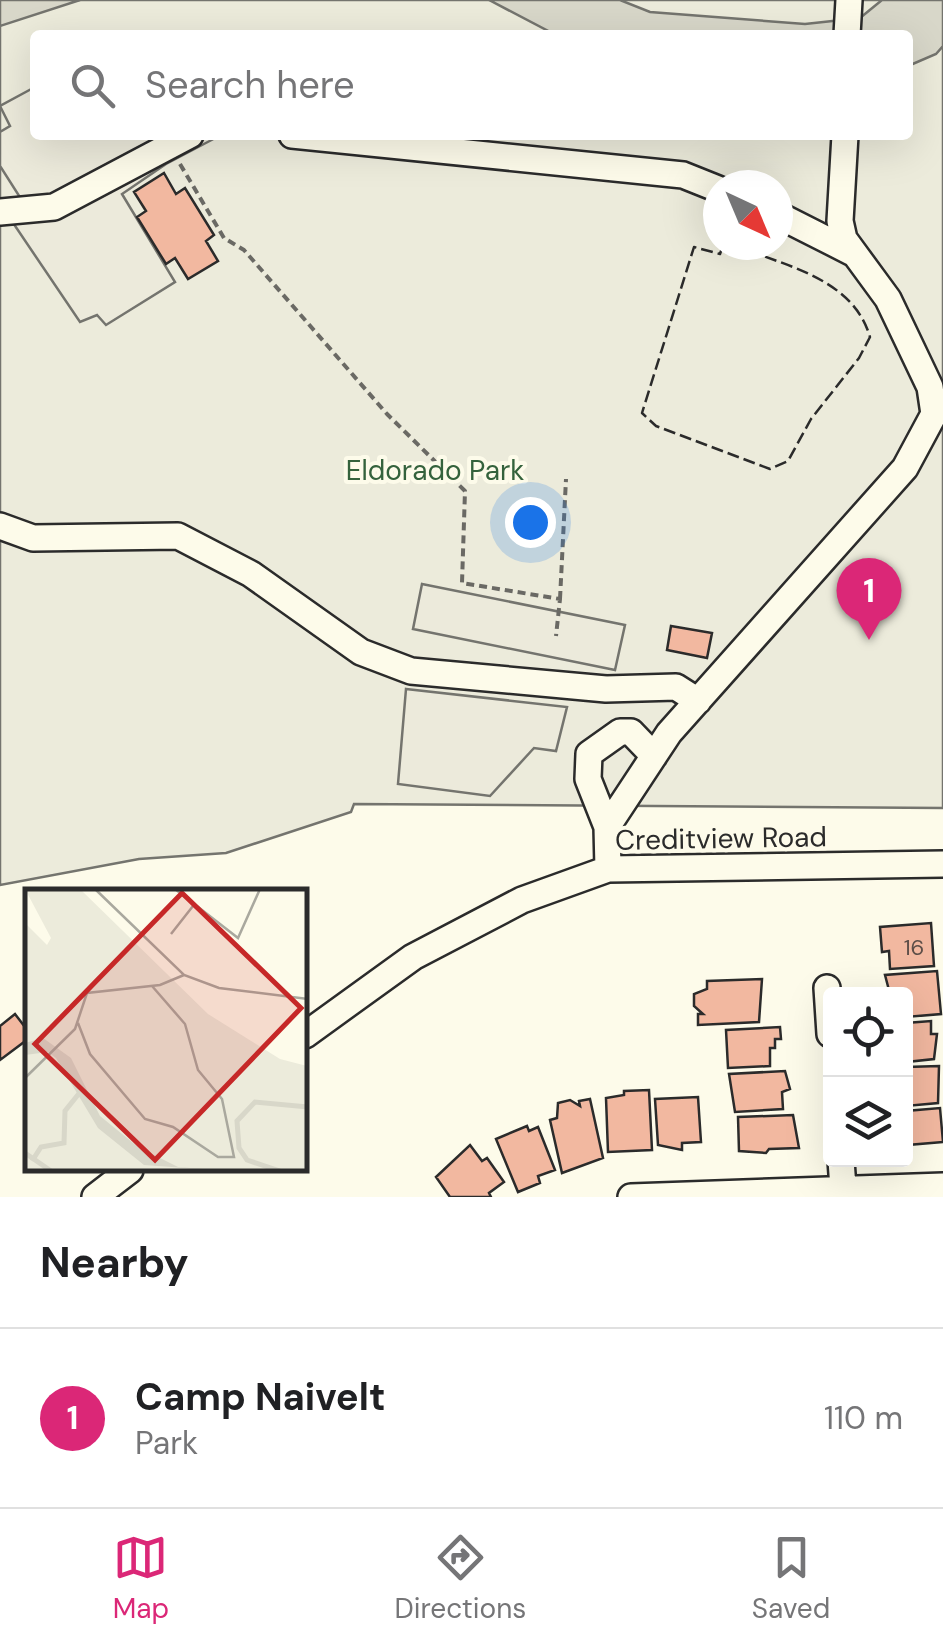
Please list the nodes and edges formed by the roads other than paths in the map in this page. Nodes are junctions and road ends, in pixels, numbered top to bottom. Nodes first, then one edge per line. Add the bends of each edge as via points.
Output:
1 (341, 140) edge
2 (844, 140) edge
3 (180, 141) edge
4 (703, 183) edge
5 (0, 212) edge
6 (793, 223) edge
7 (853, 253) junction
8 (0, 526) edge
9 (623, 687) junction
10 (698, 701) junction
11 (620, 732) junction
12 (654, 756) junction
13 (607, 827) junction
14 (943, 864) edge
15 (608, 869) junction
16 (308, 1033) edge
17 (842, 1167) edge
18 (127, 1172) edge
19 (943, 1186) edge
20 (844, 1188) junction
21 (95, 1197) edge
22 (632, 1197) edge

1 - 4 street via 682,175
2 - 7 street via 840,221
3 - 5 street via 54,207
6 - 7 street
7 - 10 street via 888,300 930,387 934,414 905,468
8 - 9 street via 33,538 178,536 251,574 361,652 411,672
9 - 10 street via 676,687
9 - 11 street
10 - 12 street
11 - 12 street via 632,732
11 - 13 street via 589,754 588,779
12 - 13 street
13 - 15 street
14 - 15 street, Creditview Road
15 - 16 street, Creditview Road via 522,900 413,957
17 - 20 street
18 - 21 street
19 - 20 street
20 - 22 street

